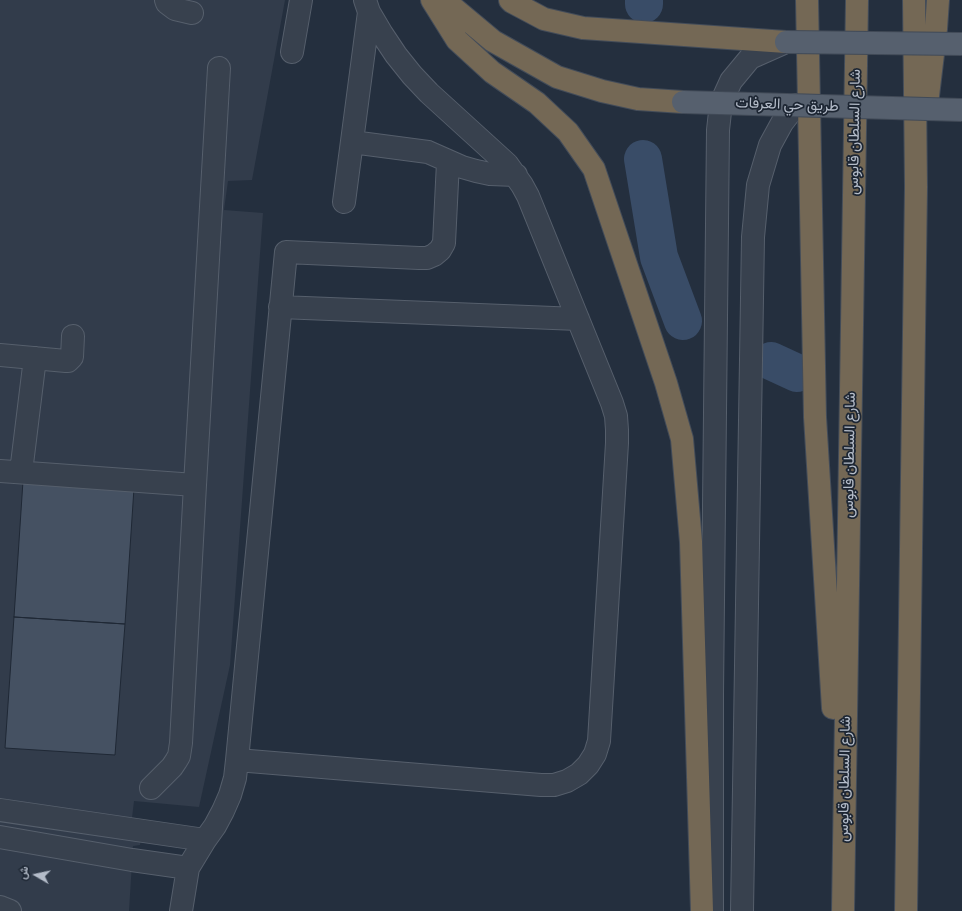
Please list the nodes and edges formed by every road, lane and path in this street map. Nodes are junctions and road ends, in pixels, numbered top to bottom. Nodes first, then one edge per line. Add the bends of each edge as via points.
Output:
1 (166, 0) edge
2 (301, 0) edge
3 (432, 0) edge
4 (444, 0) edge
5 (807, 0) edge
6 (857, 0) edge
7 (914, 0) edge
8 (938, 0) edge
9 (511, 1) edge
10 (367, 6) edge
11 (192, 13) dead end
12 (786, 42) junction
13 (962, 44) edge
14 (292, 52) dead end
15 (219, 68) dead end
16 (684, 102) joint
17 (722, 103) junction
18 (796, 105) junction
19 (962, 110) edge
20 (352, 142) junction
21 (448, 162) junction
22 (516, 176) junction
23 (916, 187) junction
24 (344, 202) dead end
25 (280, 307) junction
26 (578, 319) junction
27 (73, 336) dead end
28 (0, 355) edge
29 (35, 358) junction
30 (10, 472) edge
31 (195, 485) junction
32 (237, 760) junction
33 (151, 788) dead end
34 (0, 810) edge
35 (0, 837) edge
36 (205, 840) junction
37 (188, 868) junction
38 (844, 876) junction
39 (0, 907) edge
40 (10, 911) edge
41 (181, 911) edge
42 (702, 911) edge
43 (712, 911) edge
44 (742, 911) edge
45 (843, 911) edge
46 (906, 911) edge

1 - 11 street via 175,9
2 - 14 street
3 - 42 highway via 457,40 492,72 537,103 568,132 594,170 666,383 682,439 691,542
4 - 16 highway via 493,41 557,77 638,99
5 - 38 highway via 815,417
6 - 38 highway, شارع السلطان قابوس
7 - 23 highway
8 - 23 highway
9 - 12 highway via 544,19 583,28
10 - 20 street
10 - 22 street via 382,34 412,75 507,164
12 - 13 main road, bridge
12 - 17 street via 750,58 731,81
15 - 31 street
16 - 17 main road, طريق حي العرفات, bridge
17 - 18 main road, طريق حي العرفات, bridge
17 - 43 street via 717,170
18 - 19 main road, طريق حي العرفات, bridge
18 - 44 street via 770,145 758,185 753,237
20 - 21 street via 428,152
20 - 24 street
21 - 22 street via 490,174
21 - 25 street via 444,242 440,250 427,258 286,252
22 - 26 street via 528,196
23 - 46 highway
25 - 26 street
25 - 32 street
26 - 32 street via 612,403 617,430 598,741 595,754 588,765 567,781 541,786
27 - 29 street via 72,357 68,361
28 - 29 street
29 - 30 street
30 - 31 street
31 - 33 street via 180,750 176,762
32 - 36 street via 228,800
34 - 36 street
35 - 37 street
36 - 37 street
37 - 41 street
38 - 45 highway, شارع السلطان قابوس
39 - 40 street

